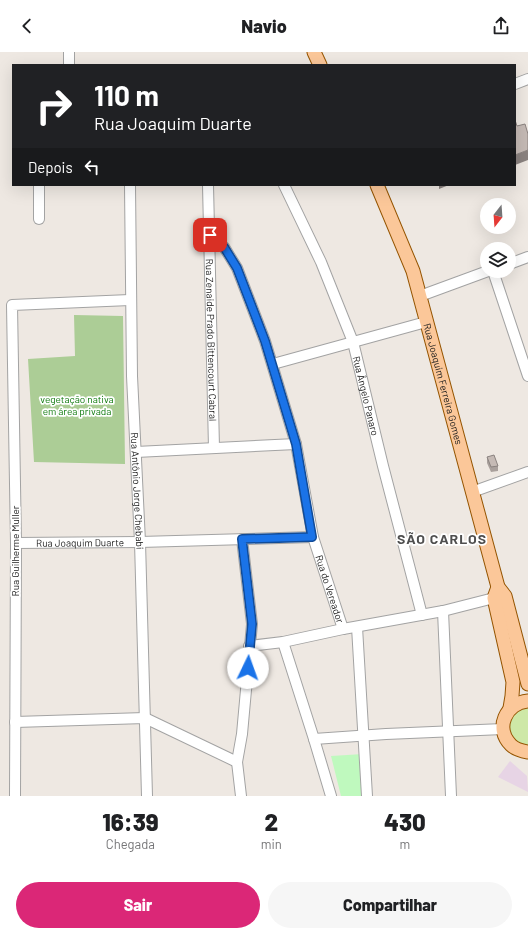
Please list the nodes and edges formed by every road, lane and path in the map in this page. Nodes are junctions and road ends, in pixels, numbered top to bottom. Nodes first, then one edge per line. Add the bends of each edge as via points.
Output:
1 (69, 52) edge
2 (314, 52) edge
3 (69, 64) edge
4 (320, 64) edge
5 (528, 79) edge
6 (516, 84) edge
7 (39, 186) edge
8 (130, 186) edge
9 (208, 186) edge
10 (284, 186) edge
11 (377, 186) edge
12 (39, 219) dead end
13 (210, 235) junction
14 (528, 257) edge
15 (516, 261) edge
16 (480, 274) edge
17 (495, 278) edge
18 (420, 296) junction
19 (130, 300) junction
20 (426, 322) junction
21 (353, 342) junction
22 (273, 364) junction
23 (528, 376) edge
24 (296, 444) junction
25 (214, 448) junction
26 (136, 452) junction
27 (528, 472) edge
28 (472, 492) junction
29 (312, 537) junction
30 (242, 539) junction
31 (140, 542) junction
32 (16, 543) junction
33 (496, 592) junction
34 (443, 611) junction
35 (422, 615) junction
36 (357, 627) junction
37 (342, 629) junction
38 (283, 642) junction
39 (249, 646) junction
40 (528, 684) edge
41 (528, 701) edge
42 (510, 708) junction
43 (145, 718) junction
44 (16, 722) junction
45 (503, 729) junction
46 (449, 731) junction
47 (363, 736) junction
48 (314, 739) junction
49 (528, 752) edge
50 (237, 762) junction
51 (15, 796) edge
52 (147, 796) edge
53 (241, 796) edge
54 (331, 796) edge
55 (367, 796) edge
56 (451, 796) edge

1 - 3 street
2 - 4 main road
5 - 6 street
7 - 12 street
8 - 19 street, Rua Antônio Jorge Chebabi
9 - 13 street, Rua Zenaide Prado Bittencourt Cabral
10 - 21 street, Rua Ângelo Panaro via 321,262
11 - 18 main road, Rua Joaquim Ferreira Gomes via 413,271
13 - 22 street, Rua do Vereador via 224,247 237,268
13 - 25 street, Rua Zenaide Prado Bittencourt Cabral
14 - 15 street
16 - 18 street
17 - 23 street
18 - 20 main road, Rua Joaquim Ferreira Gomes
19 - 26 street, Rua Antônio Jorge Chebabi
19 - 32 street, Rua Guilherme Muller via 12,305
20 - 21 street
20 - 28 main road, Rua Joaquim Ferreira Gomes
21 - 22 street
21 - 35 street, Rua Ângelo Panaro
22 - 24 street, Rua do Vereador
24 - 25 street
24 - 29 street, Rua do Vereador
25 - 26 street
26 - 31 street, Rua Antônio Jorge Chebabi
27 - 28 street
28 - 33 main road, Rua Joaquim Ferreira Gomes
29 - 30 street, Rua Joaquim Duarte
29 - 37 street, Rua do Vereador
30 - 31 street, Rua Joaquim Duarte
30 - 39 street via 251,608
31 - 32 street, Rua Joaquim Duarte
31 - 43 street, Rua Antônio Jorge Chebabi
32 - 44 street, Rua Guilherme Muller
33 - 34 street
33 - 40 main road, Rua Joaquim Ferreira Gomes via 505,596
33 - 42 main road, Rua Joaquim Ferreira Gomes via 513,682
34 - 35 street
34 - 46 street
35 - 36 street
36 - 37 street
36 - 47 street
37 - 38 street
38 - 39 street
38 - 48 street
39 - 50 street via 242,734
41 - 42 main road
42 - 45 main road, Rua Joaquim Ferreira Gomes via 503,722
43 - 44 street
43 - 50 street
43 - 52 street, Rua Antônio Jorge Chebabi
44 - 51 street, Rua Guilherme Muller
45 - 46 street
45 - 49 main road via 510,744
46 - 47 street
46 - 56 street
47 - 48 street
47 - 55 street
48 - 54 street
50 - 53 street

